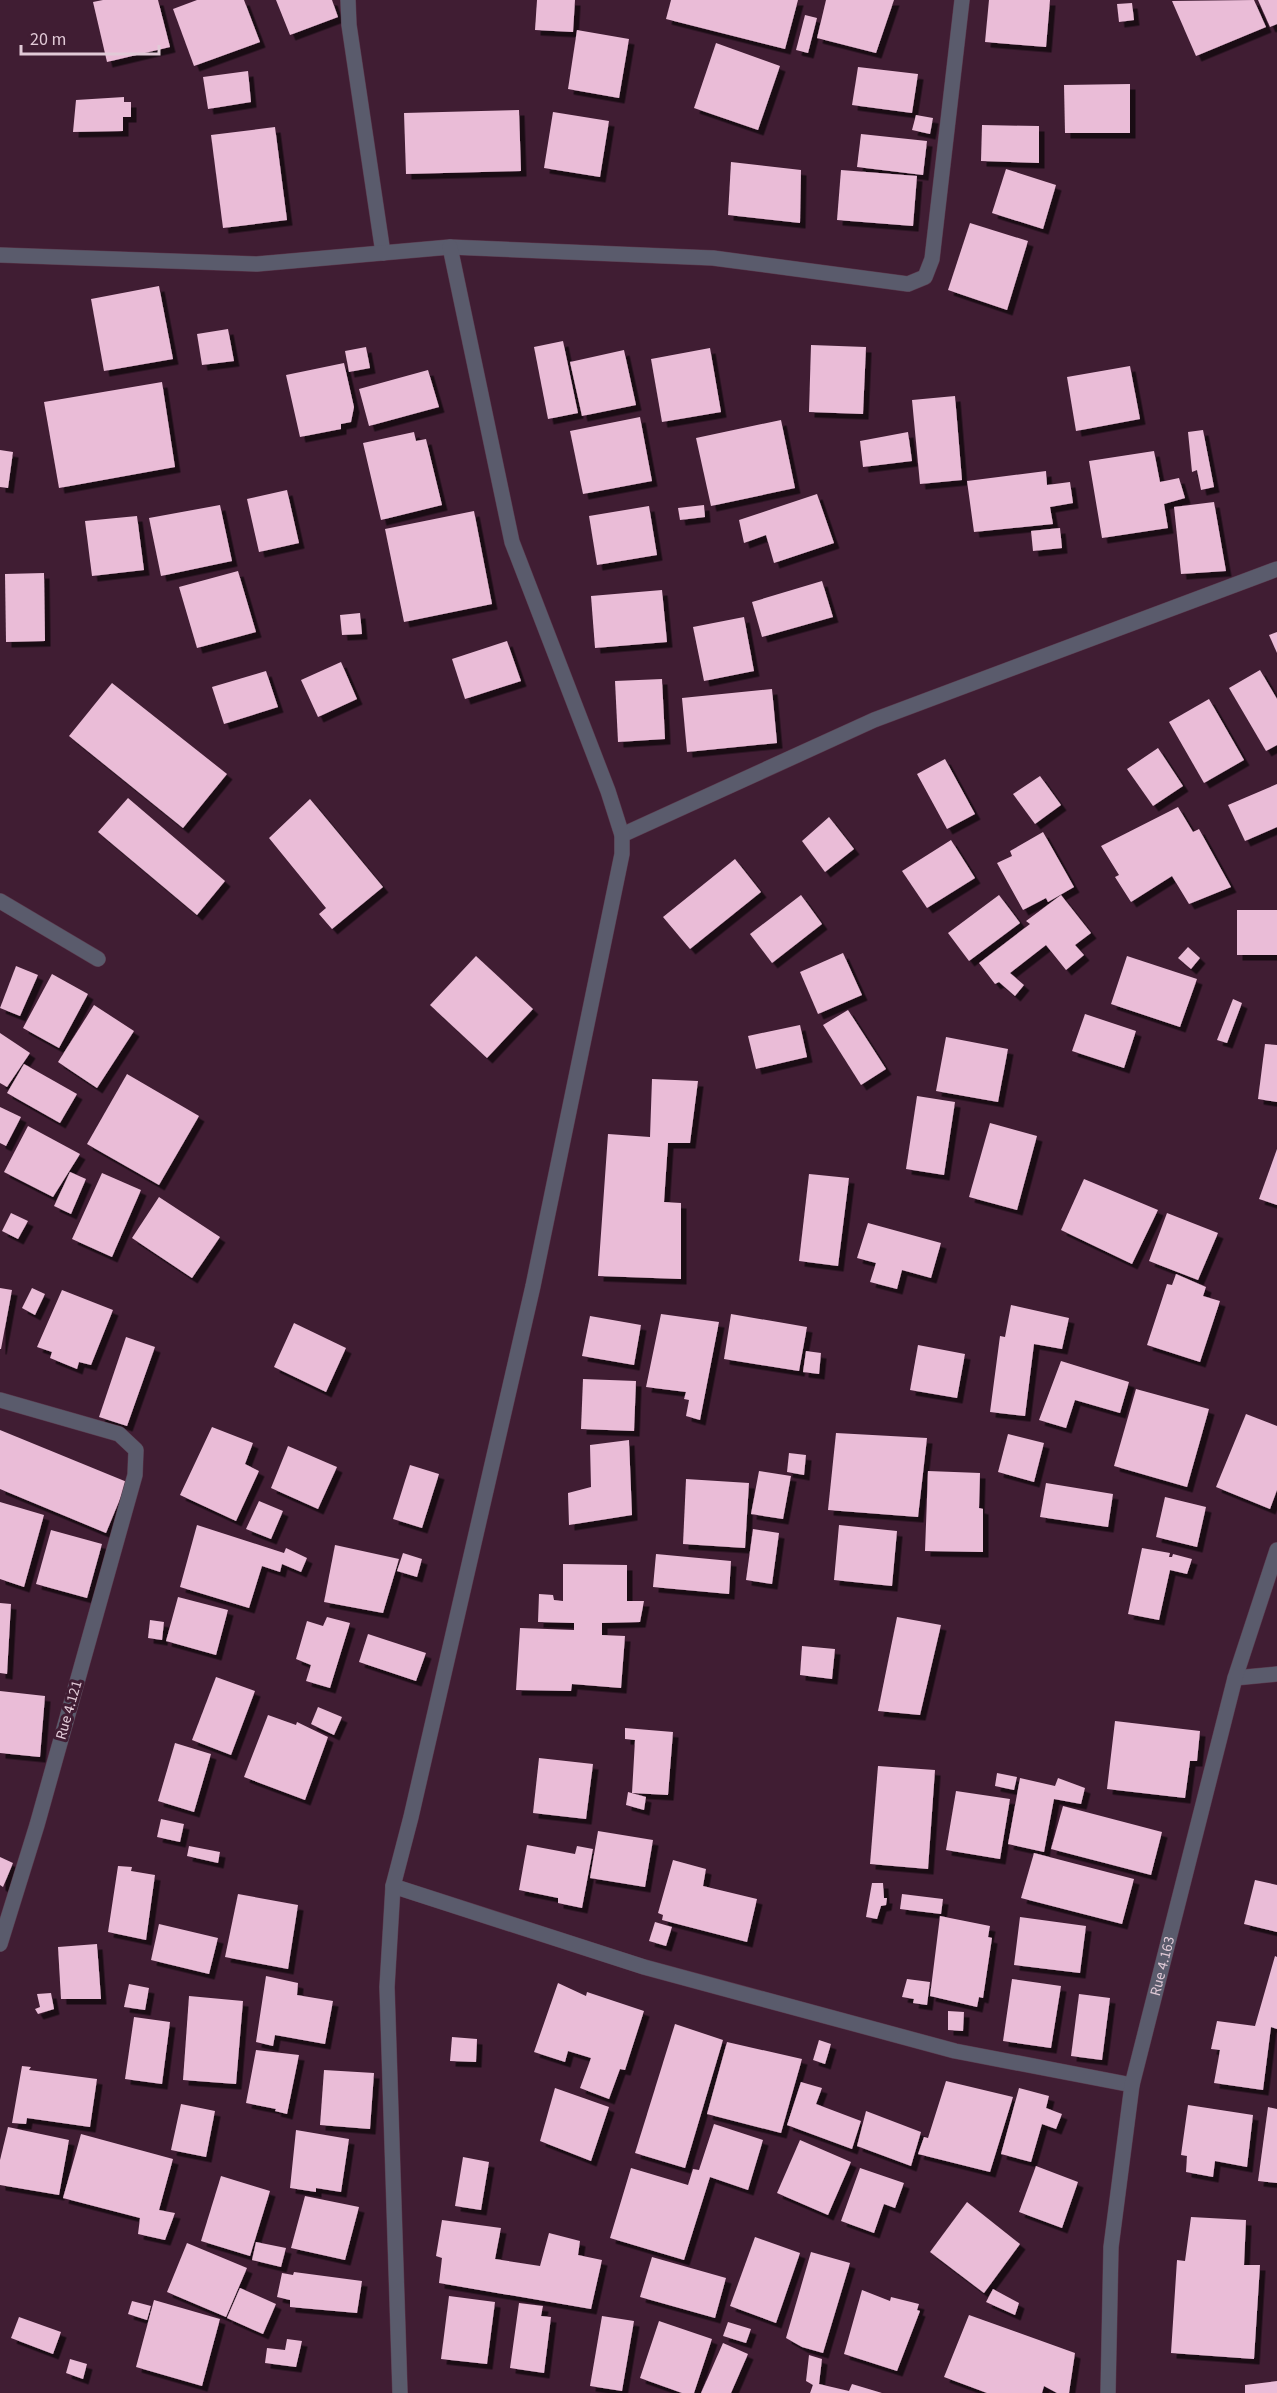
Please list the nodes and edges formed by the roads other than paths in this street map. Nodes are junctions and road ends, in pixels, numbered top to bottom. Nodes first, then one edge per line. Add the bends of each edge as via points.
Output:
1 (348, 0) edge
2 (962, 0) edge
3 (450, 247) junction
4 (383, 253) junction
5 (0, 255) edge
6 (1277, 569) edge
7 (622, 835) junction
8 (0, 901) edge
9 (98, 959) dead end
10 (0, 1400) edge
11 (1277, 1550) edge
12 (1277, 1674) edge
13 (1235, 1678) junction
14 (393, 1886) junction
15 (0, 1944) edge
16 (1132, 2085) junction
17 (400, 2393) edge
18 (1108, 2393) edge

1 - 4 street
2 - 3 street via 932,259 925,277 908,284 713,258
3 - 4 street
3 - 7 street via 512,542
4 - 5 street via 257,264
6 - 7 street via 874,720
7 - 14 street via 622,854 533,1286
8 - 9 street
10 - 15 street, Rue 4.121 via 119,1434 136,1450 135,1475
11 - 13 street, Rue 4.163
12 - 13 street
13 - 16 street, Rue 4.163
14 - 16 street via 644,1967 920,2042
14 - 17 street via 387,1987
16 - 18 street, Rue 4.163 via 1111,2247

